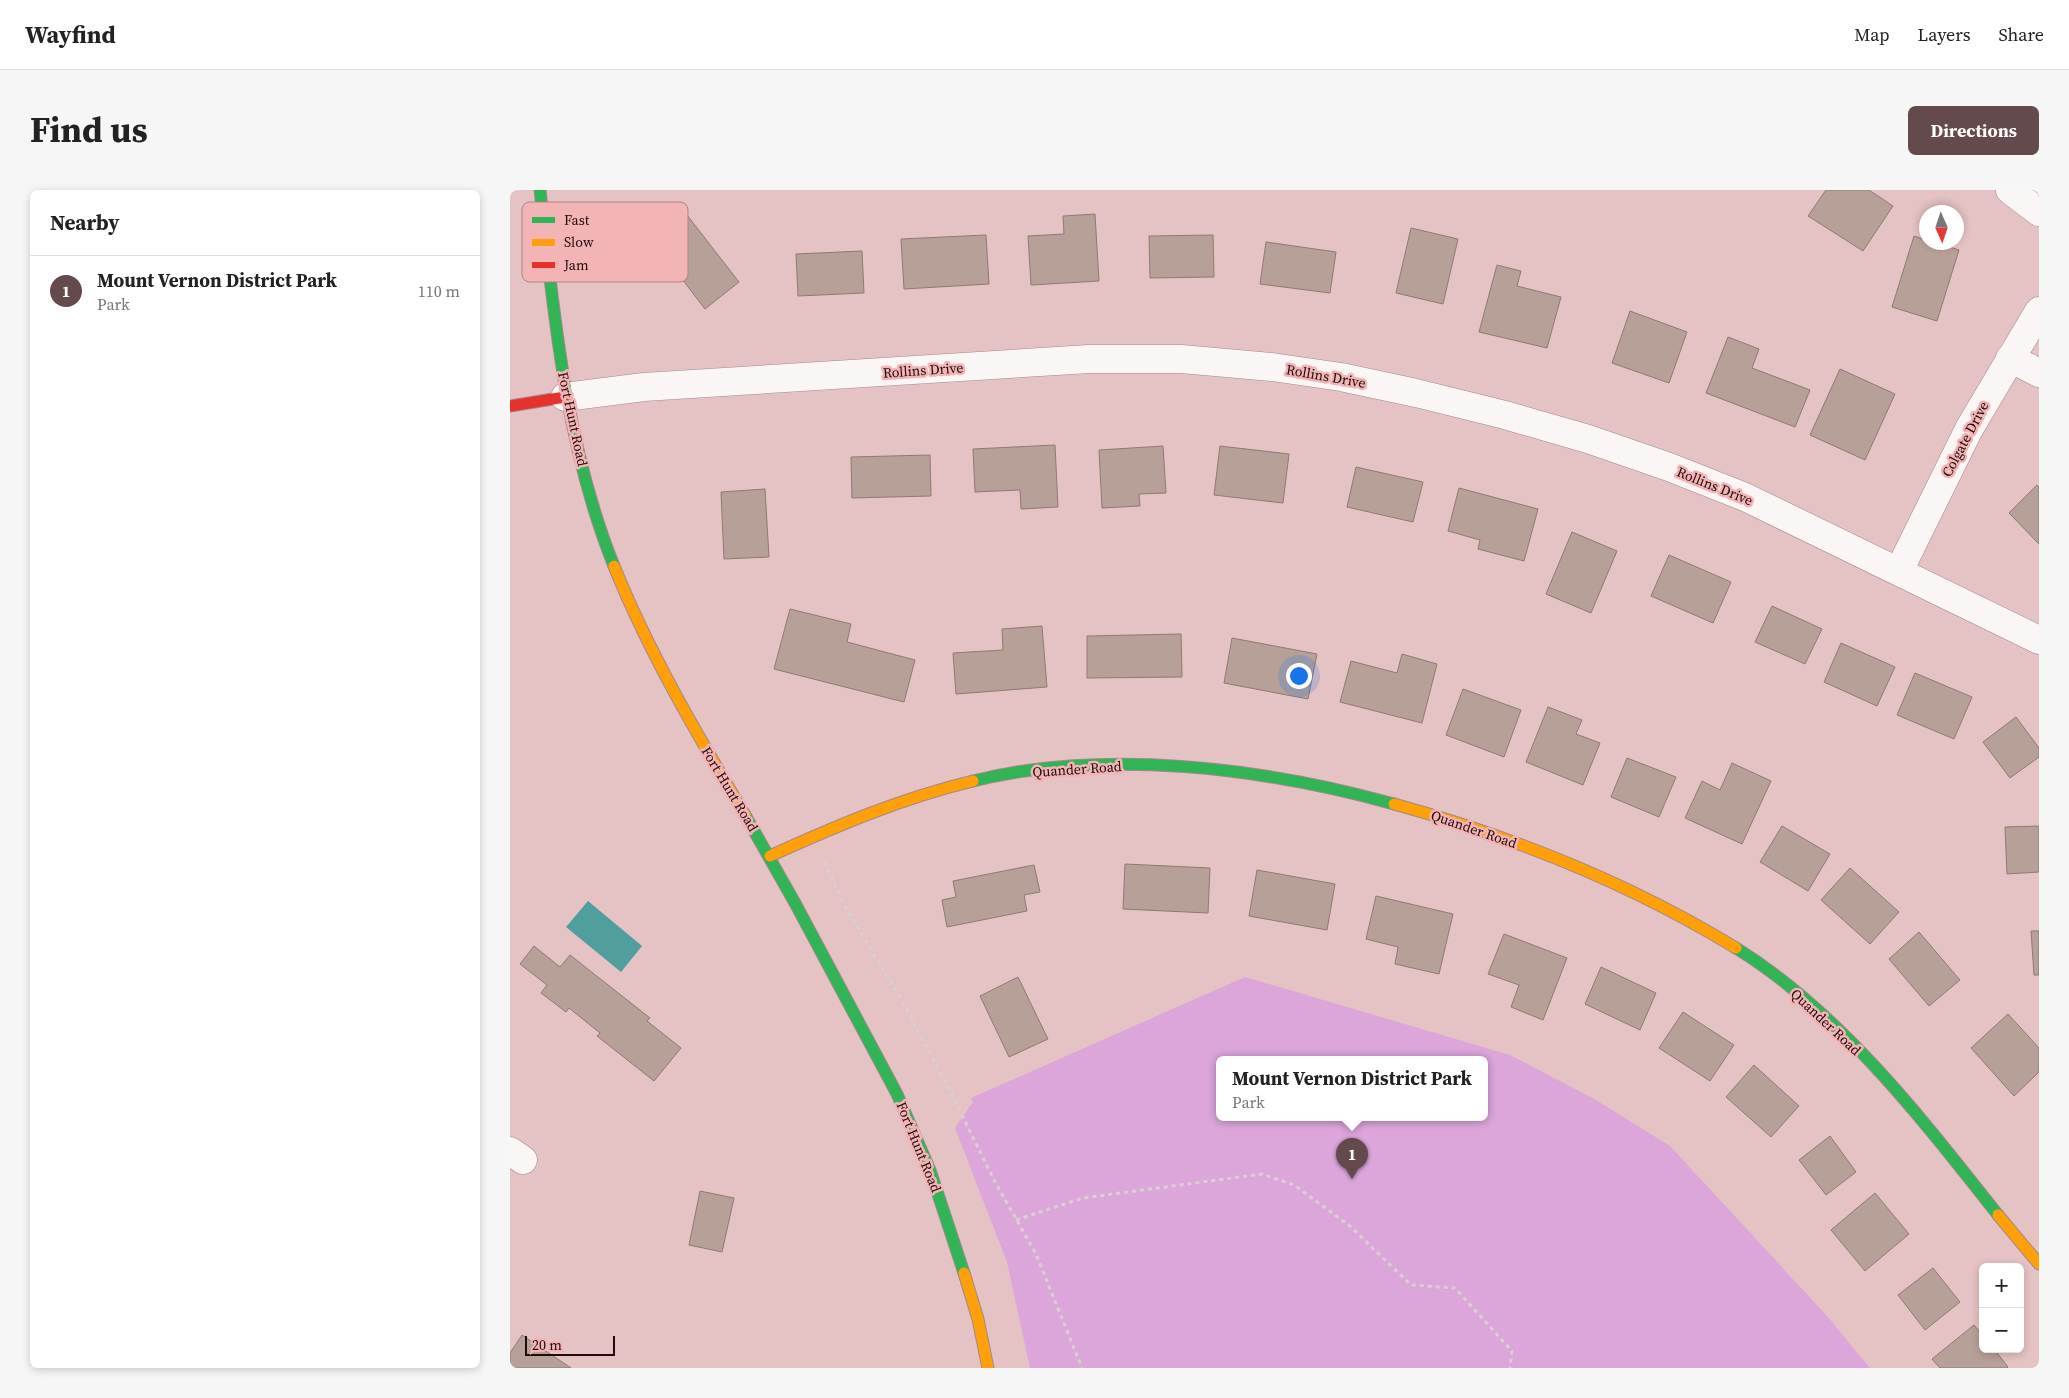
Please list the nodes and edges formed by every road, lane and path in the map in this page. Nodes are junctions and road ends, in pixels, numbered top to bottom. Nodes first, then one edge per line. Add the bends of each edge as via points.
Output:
1 (2010, 190) edge
2 (2039, 212) edge
3 (550, 282) edge
4 (2039, 311) edge
5 (2010, 358) junction
6 (2039, 373) edge
7 (566, 397) junction
8 (510, 406) edge
9 (1899, 571) junction
10 (2039, 640) edge
11 (811, 837) junction
12 (770, 856) junction
13 (1016, 1220) junction
14 (2039, 1264) edge
15 (988, 1368) edge
16 (1082, 1368) edge
17 (1510, 1368) edge

1 - 2 street
3 - 7 street, Fort Hunt Road
4 - 5 street, Colgate Drive
5 - 6 street
5 - 9 street, Colgate Drive via 1969,429
7 - 8 street
7 - 9 street, Rollins Drive via 644,387 1089,359 1181,359 1272,367 1416,392 1588,439 1745,497
7 - 12 street, Fort Hunt Road via 600,530 626,595 680,706
9 - 10 street, Rollins Drive
11 - 12 street, Quander Road
11 - 13 path via 845,906 947,1084 971,1137
11 - 14 street, Quander Road via 917,795 985,778 1059,767 1141,765 1233,772 1324,787 1419,811 1517,843 1597,876 1677,915 1765,967 1826,1019 1884,1077
12 - 15 street, Fort Hunt Road via 915,1131 975,1307
13 - 16 path via 1036,1254
13 - 17 path via 1083,1198 1262,1174 1294,1185 1350,1226 1411,1285 1455,1288 1512,1351

